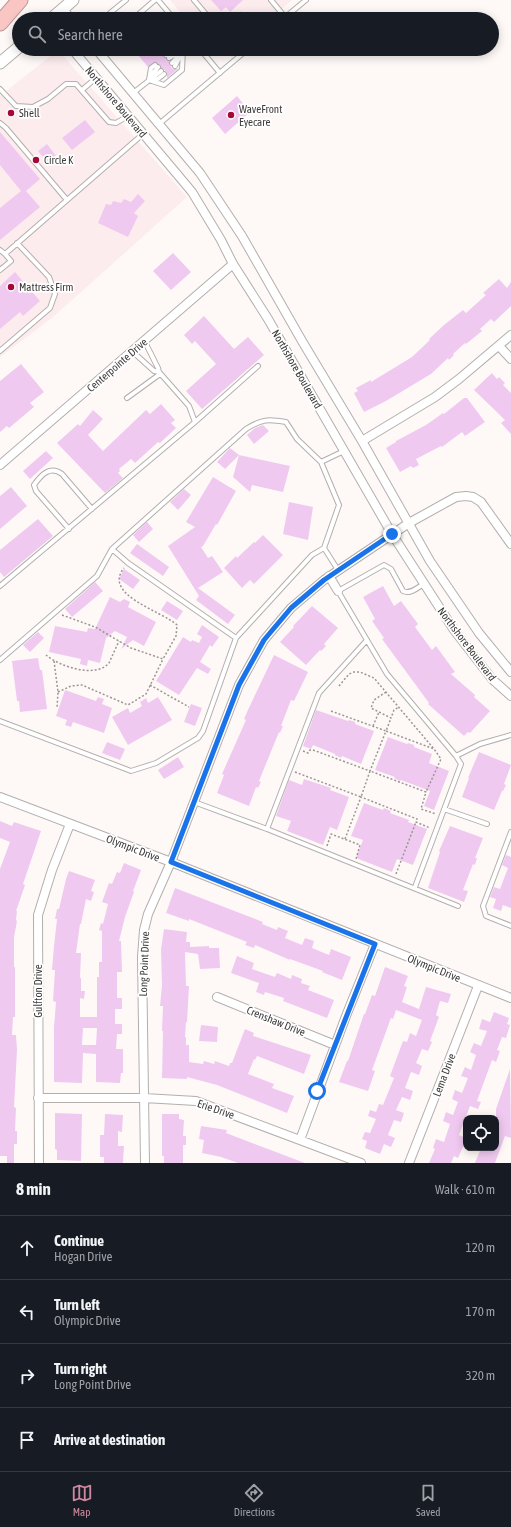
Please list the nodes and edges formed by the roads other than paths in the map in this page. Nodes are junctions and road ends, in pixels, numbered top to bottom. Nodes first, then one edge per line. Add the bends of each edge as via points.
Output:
1 (20, 0) edge
2 (73, 0) edge
3 (126, 0) edge
4 (157, 0) edge
5 (194, 0) edge
6 (271, 0) edge
7 (306, 0) edge
8 (62, 9) junction
9 (59, 12) edge
10 (65, 12) edge
11 (111, 12) edge
12 (142, 12) edge
13 (168, 12) edge
14 (204, 12) edge
15 (280, 12) edge
16 (291, 12) edge
17 (0, 23) edge
18 (12, 53) edge
19 (78, 56) edge
20 (103, 56) edge
21 (180, 56) edge
22 (183, 56) edge
23 (206, 56) edge
24 (240, 56) edge
25 (0, 63) edge
26 (174, 64) dead end
27 (157, 66) dead end
28 (162, 73) dead end
29 (220, 73) junction
30 (96, 78) junction
31 (149, 80) junction
32 (0, 89) edge
33 (82, 90) junction
34 (133, 93) junction
35 (128, 116) junction
36 (0, 124) edge
37 (159, 124) junction
38 (143, 134) junction
39 (67, 200) junction
40 (17, 243) junction
41 (0, 250) edge
42 (5, 254) junction
43 (233, 264) junction
44 (0, 270) edge
45 (511, 336) edge
46 (145, 342) junction
47 (499, 346) junction
48 (0, 350) edge
49 (133, 352) junction
50 (511, 359) edge
51 (258, 366) dead end
52 (159, 373) junction
53 (127, 398) dead end
54 (195, 422) junction
55 (362, 441) junction
56 (345, 451) junction
57 (321, 462) junction
58 (0, 465) edge
59 (92, 509) junction
60 (409, 523) junction
61 (69, 528) junction
62 (392, 534) junction
63 (511, 544) edge
64 (324, 548) junction
65 (112, 549) junction
66 (338, 570) junction
67 (329, 576) junction
68 (424, 584) junction
69 (0, 586) edge
70 (338, 591) junction
71 (236, 638) junction
72 (367, 640) junction
73 (0, 660) edge
74 (511, 672) edge
75 (511, 696) edge
76 (0, 721) edge
77 (511, 735) edge
78 (456, 756) junction
79 (0, 797) edge
80 (194, 802) junction
81 (444, 809) junction
82 (70, 824) junction
83 (487, 824) dead end
84 (267, 829) junction
85 (511, 832) edge
86 (171, 862) junction
87 (415, 887) junction
88 (458, 906) dead end
89 (511, 926) edge
90 (375, 944) junction
91 (478, 986) junction
92 (217, 997) dead end
93 (511, 998) edge
94 (335, 1045) junction
95 (38, 1098) junction
96 (144, 1098) junction
97 (300, 1140) junction
98 (39, 1163) edge
99 (145, 1163) edge
100 (362, 1163) edge
101 (410, 1163) edge

1 - 17 highway
2 - 8 main road
3 - 11 lane
4 - 12 lane
4 - 13 lane
5 - 14 lane
6 - 15 lane
7 - 16 lane
8 - 9 main road
8 - 10 street
18 - 25 main road
19 - 30 street, Northshore Boulevard
20 - 34 street, Northshore Boulevard
21 - 26 lane
22 - 31 lane via 182,70 164,85
23 - 29 lane
24 - 29 lane
27 - 31 lane
28 - 31 lane via 158,79
29 - 37 lane
30 - 33 lane
30 - 35 street, Northshore Boulevard
31 - 34 lane
32 - 33 lane via 16,106 33,107 48,99 66,84 76,84
33 - 35 lane via 109,122 116,123
34 - 37 street, Northshore Boulevard
35 - 38 street, Northshore Boulevard
36 - 39 lane
37 - 55 street, Northshore Boulevard via 200,173 242,236
38 - 39 lane
38 - 43 street, Northshore Boulevard via 192,192
39 - 40 lane
40 - 42 lane
40 - 48 lane via 49,277 55,294 50,308
41 - 42 lane
42 - 44 lane via 11,261
43 - 46 street, Centerpointe Drive
43 - 56 street, Northshore Boulevard
45 - 47 street
46 - 49 street, Centerpointe Drive
46 - 52 lane
47 - 50 street
47 - 55 street via 435,397
49 - 52 lane
49 - 58 street, Centerpointe Drive
51 - 54 lane
52 - 53 lane
52 - 54 lane via 189,406
54 - 59 lane
55 - 60 street, Northshore Boulevard
56 - 57 lane
56 - 62 street, Northshore Boulevard
57 - 64 lane via 338,505
57 - 65 lane via 297,439 286,422 269,419 258,421 246,428
59 - 61 lane
59 - 61 lane via 57,470 50,470 38,479 34,485 36,491
60 - 62 street, Long Point Drive
60 - 63 street, Long Point Drive via 456,497 473,497 481,502
60 - 74 street, Northshore Boulevard via 430,560 479,633
61 - 69 lane
62 - 66 street, Long Point Drive
62 - 68 street, Northshore Boulevard
64 - 66 lane
64 - 71 lane via 312,555
65 - 71 lane via 128,563
65 - 73 lane via 97,576
66 - 67 street, Long Point Drive
67 - 70 street
67 - 80 street, Long Point Drive via 291,608 264,640 239,685
68 - 70 lane via 406,592 391,569 384,566
68 - 75 street, Northshore Boulevard via 454,630 492,679
70 - 72 lane
71 - 76 lane via 203,731 198,738 156,763 131,771
72 - 78 lane via 387,674
72 - 84 lane via 319,693
77 - 78 lane via 480,744
78 - 81 lane via 461,764
79 - 82 street, Olympic Drive
80 - 84 lane
80 - 86 street, Long Point Drive
81 - 83 lane
81 - 87 lane
82 - 86 street, Olympic Drive
82 - 95 street, Gulfton Drive via 38,916
84 - 87 lane
85 - 89 lane via 483,906 486,916
86 - 90 street, Olympic Drive
86 - 96 street, Long Point Drive via 148,914 144,930
87 - 88 lane
90 - 91 street, Olympic Drive
90 - 94 street
91 - 93 street, Olympic Drive
91 - 101 street, Lema Drive
92 - 94 street, Crenshaw Drive
94 - 97 street
95 - 96 street, Erie Drive
95 - 98 street, Gulfton Drive
96 - 97 street, Erie Drive via 196,1101
96 - 99 street, Long Point Drive
97 - 100 street, Erie Drive

